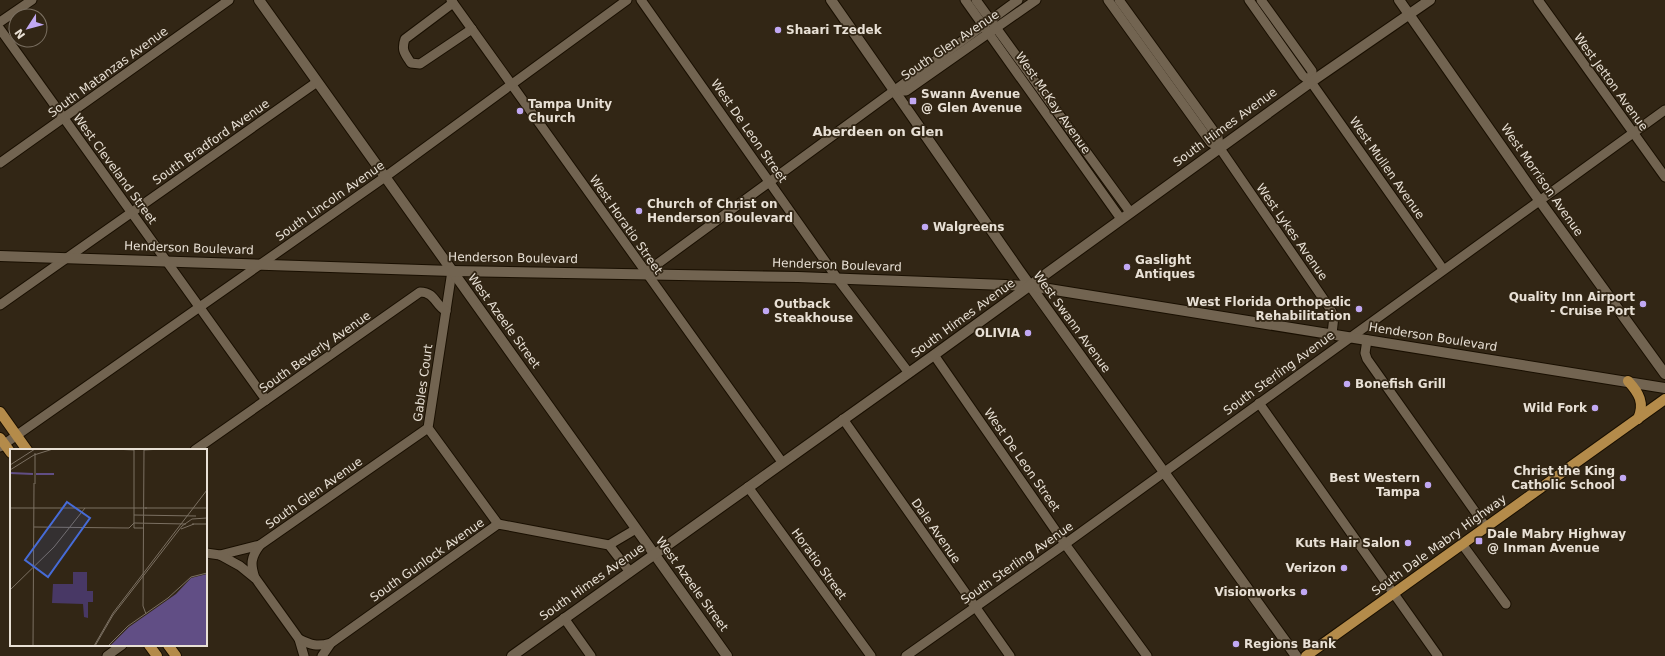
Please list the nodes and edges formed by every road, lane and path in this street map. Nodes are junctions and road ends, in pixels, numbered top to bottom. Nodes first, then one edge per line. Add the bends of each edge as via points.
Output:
1 (32, 0) edge
2 (229, 0) edge
3 (259, 0) edge
4 (627, 0) edge
5 (640, 0) edge
6 (831, 0) edge
7 (965, 0) edge
8 (976, 0) edge
9 (1018, 0) edge
10 (1036, 0) edge
11 (1108, 0) edge
12 (1119, 0) edge
13 (1249, 0) edge
14 (1261, 0) edge
15 (1399, 0) edge
16 (1430, 0) edge
17 (1538, 0) edge
18 (452, 1) edge
19 (1410, 15) junction
20 (0, 22) edge
21 (987, 22) junction
22 (997, 28) junction
23 (472, 29) junction
24 (0, 30) edge
25 (989, 34) junction
26 (317, 82) junction
27 (1311, 82) junction
28 (512, 85) junction
29 (895, 91) junction
30 (1665, 110) edge
31 (64, 118) junction
32 (1633, 133) junction
33 (1219, 147) junction
34 (0, 163) edge
35 (385, 177) junction
36 (1665, 177) edge
37 (770, 181) junction
38 (1539, 200) junction
39 (132, 212) junction
40 (1130, 212) junction
41 (1121, 219) junction
42 (0, 256) edge
43 (67, 258) junction
44 (166, 260) junction
45 (263, 263) junction
46 (1443, 269) junction
47 (452, 271) junction
48 (645, 273) junction
49 (838, 278) junction
50 (1030, 286) junction
51 (0, 305) edge
52 (199, 307) junction
53 (446, 311) junction
54 (1332, 334) junction
55 (1350, 337) junction
56 (1367, 340) junction
57 (934, 355) junction
58 (909, 373) junction
59 (1665, 374) edge
60 (1628, 381) junction
61 (1665, 388) edge
62 (1665, 399) edge
63 (266, 400) junction
64 (1259, 403) junction
65 (0, 412) edge
66 (843, 419) junction
67 (1638, 419) junction
68 (428, 428) junction
69 (17, 435) junction
70 (2, 443) edge
71 (27, 449) edge
72 (196, 449) edge
73 (10, 452) edge
74 (782, 462) junction
75 (1164, 472) junction
76 (748, 487) junction
77 (498, 524) junction
78 (1486, 527) junction
79 (636, 529) junction
80 (1065, 544) junction
81 (1462, 544) junction
82 (260, 545) junction
83 (608, 545) junction
84 (207, 553) edge
85 (654, 554) junction
86 (220, 555) junction
87 (630, 572) junction
88 (256, 579) junction
89 (1393, 594) junction
90 (1506, 604) dead end
91 (975, 607) junction
92 (564, 618) junction
93 (299, 638) junction
94 (331, 643) junction
95 (121, 646) edge
96 (150, 646) edge
97 (169, 646) edge
98 (107, 656) edge
99 (157, 656) edge
100 (176, 656) edge
101 (304, 656) edge
102 (322, 656) edge
103 (512, 656) edge
104 (591, 656) edge
105 (727, 656) edge
106 (871, 656) edge
107 (906, 656) edge
108 (1010, 656) edge
109 (1147, 656) edge
110 (1296, 656) edge
111 (1306, 656) edge
112 (1438, 656) edge

1 - 20 street
2 - 31 street, South Matanzas Avenue
3 - 26 main road, West Azeele Street
4 - 28 street, South Lincoln Avenue
5 - 37 street, West De Leon Street
6 - 29 main road, West Swann Avenue
7 - 21 street, West McKay Avenue
8 - 21 street, West McKay Avenue
9 - 21 street, South Glen Avenue
10 - 22 street, South Glen Avenue
11 - 33 street, West Lykes Avenue via 1211,143
12 - 33 street, West Lykes Avenue via 1218,137
13 - 27 street, West Mullen Avenue
14 - 27 street, West Mullen Avenue via 1312,71
15 - 19 main road, West Morrison Avenue
16 - 19 main road, South Himes Avenue
17 - 32 street, West Jetton Avenue
18 - 23 street, West Horatio Street
18 - 23 street via 405,39 402,46 411,63 420,64
19 - 27 main road, South Himes Avenue
19 - 38 main road, West Morrison Avenue
21 - 22 street, West McKay Avenue
21 - 25 street, West McKay Avenue
21 - 29 street, South Glen Avenue
22 - 25 street, South Glen Avenue
22 - 40 street, West McKay Avenue
23 - 28 street, West Horatio Street
24 - 31 street, West Cleveland Street
25 - 29 street, South Glen Avenue via 906,91
25 - 41 street, West McKay Avenue
26 - 35 main road, West Azeele Street
26 - 39 street, South Bradford Avenue
27 - 33 main road, South Himes Avenue
27 - 46 street, West Mullen Avenue
28 - 35 street, South Lincoln Avenue
28 - 48 street, West Horatio Street
29 - 37 street, South Glen Avenue
29 - 50 main road, West Swann Avenue
30 - 32 street, South Sterling Avenue
31 - 34 street, South Matanzas Avenue
31 - 39 street, West Cleveland Street
32 - 36 street, West Jetton Avenue
32 - 38 street, South Sterling Avenue
33 - 40 main road, South Himes Avenue
33 - 54 street, West Lykes Avenue via 1334,316
35 - 45 street, South Lincoln Avenue
35 - 47 main road, West Azeele Street
37 - 48 street, South Glen Avenue
37 - 49 street, West De Leon Street
38 - 46 street, South Sterling Avenue
38 - 59 main road, West Morrison Avenue
39 - 43 street, South Bradford Avenue
39 - 44 street, West Cleveland Street
40 - 41 main road, South Himes Avenue
41 - 50 main road, South Himes Avenue
42 - 43 main road, Henderson Boulevard
43 - 44 main road, Henderson Boulevard
43 - 51 street, South Bradford Avenue
44 - 45 main road, Henderson Boulevard
44 - 52 street, West Cleveland Street
45 - 47 main road, Henderson Boulevard
45 - 52 street, South Lincoln Avenue
46 - 55 street, South Sterling Avenue
47 - 48 main road, Henderson Boulevard
47 - 53 street, Gables Court
47 - 79 main road, West Azeele Street
48 - 49 main road, Henderson Boulevard
48 - 74 street, West Horatio Street
49 - 50 main road, Henderson Boulevard
49 - 58 street, West De Leon Street
50 - 54 main road, Henderson Boulevard
50 - 57 main road, South Himes Avenue
50 - 75 main road, West Swann Avenue
52 - 63 street, West Cleveland Street
52 - 69 street, South Lincoln Avenue
53 - 63 street, South Beverly Avenue via 441,308 434,296 420,292
53 - 68 street, Gables Court
54 - 55 main road, Henderson Boulevard
55 - 56 main road, Henderson Boulevard
55 - 64 street, South Sterling Avenue
56 - 60 main road, Henderson Boulevard
56 - 78 street via 1366,355
57 - 58 main road, South Himes Avenue
57 - 80 street, West De Leon Street
58 - 66 main road, South Himes Avenue
60 - 61 main road, Henderson Boulevard
60 - 67 main road via 1640,397 1641,412
62 - 67 main road, South Dale Mabry Highway
63 - 72 street, South Beverly Avenue
64 - 75 street, South Sterling Avenue
64 - 89 street
65 - 69 main road
66 - 74 main road, South Himes Avenue
66 - 91 street, Dale Avenue
67 - 78 main road, South Dale Mabry Highway
68 - 77 street, Gables Court
68 - 82 street, South Glen Avenue
69 - 70 street, South Lincoln Avenue
69 - 71 main road
70 - 73 main road
74 - 76 main road, South Himes Avenue
75 - 80 street, South Sterling Avenue
75 - 110 main road, West Swann Avenue
76 - 85 main road, South Himes Avenue
76 - 106 street, Horatio Street
77 - 83 street, South Gunlock Avenue
77 - 94 street, South Gunlock Avenue
78 - 81 main road, South Dale Mabry Highway
79 - 83 street
79 - 85 main road, West Azeele Street
80 - 91 street, South Sterling Avenue
80 - 109 street, West De Leon Street
81 - 89 main road, South Dale Mabry Highway
81 - 90 street
82 - 86 street, South Glen Avenue
82 - 88 street via 253,554 251,567
83 - 87 street
84 - 86 street, South Glen Avenue
85 - 87 main road, South Himes Avenue
85 - 105 main road, West Azeele Street
86 - 88 street
87 - 92 main road, South Himes Avenue
88 - 93 street
89 - 111 main road, South Dale Mabry Highway
89 - 112 street
91 - 107 street, South Sterling Avenue
91 - 108 street, Dale Avenue
92 - 103 main road, South Himes Avenue
92 - 104 street
93 - 94 street via 319,646
93 - 101 street
94 - 102 street, South Gunlock Avenue
95 - 98 street
96 - 99 main road
97 - 100 main road

